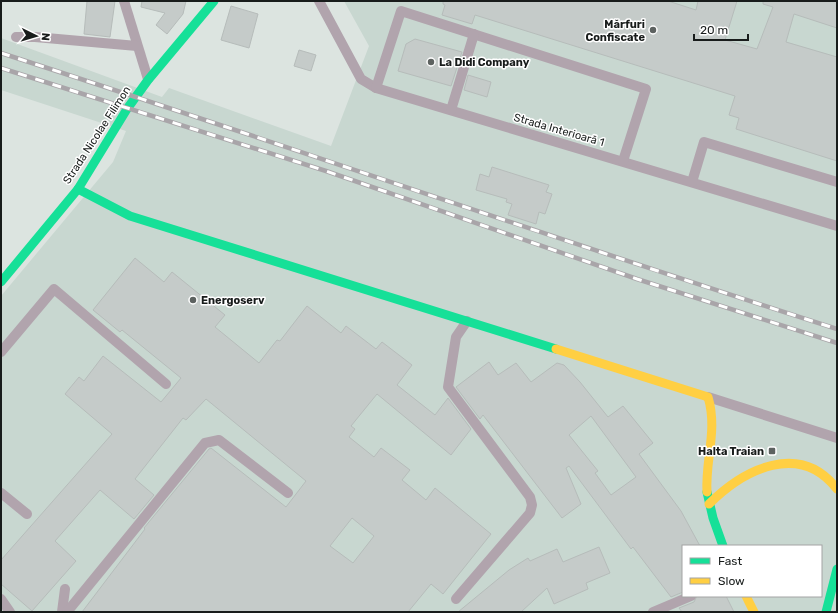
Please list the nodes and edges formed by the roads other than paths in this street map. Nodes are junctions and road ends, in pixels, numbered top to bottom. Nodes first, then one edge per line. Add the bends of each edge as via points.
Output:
1 (124, 1) edge
2 (214, 1) edge
3 (319, 1) edge
4 (474, 34) junction
5 (16, 37) dead end
6 (137, 46) junction
7 (148, 80) junction
8 (376, 88) junction
9 (451, 110) junction
10 (623, 161) junction
11 (692, 182) junction
12 (837, 182) edge
13 (78, 189) junction
14 (837, 226) edge
15 (1, 282) edge
16 (467, 321) junction
17 (1, 352) edge
18 (166, 384) dead end
19 (708, 397) junction
20 (837, 438) edge
21 (837, 489) edge
22 (1, 493) edge
23 (288, 493) dead end
24 (709, 504) junction
25 (27, 514) dead end
26 (724, 545) edge
27 (837, 569) edge
28 (65, 589) dead end
29 (689, 597) edge
30 (746, 597) edge
31 (1, 599) edge
32 (456, 599) dead end
33 (10, 612) edge
34 (62, 612) edge
35 (67, 612) edge
36 (653, 612) edge
37 (754, 612) edge
38 (826, 612) edge

1 - 6 lane
2 - 7 street, Strada Nicolae Filimon
3 - 8 lane, Strada Interioară 1 via 361,79
4 - 8 lane via 401,11
4 - 9 lane
4 - 10 lane via 646,89
5 - 6 lane via 36,36
6 - 7 lane
7 - 13 street, Strada Nicolae Filimon
8 - 9 lane, Strada Interioară 1
9 - 10 lane, Strada Interioară 1
10 - 11 lane, Strada Interioară 1
11 - 12 lane via 704,142
11 - 14 lane, Strada Interioară 1
13 - 15 street, Strada Nicolae Filimon
13 - 16 street via 130,216
16 - 19 street
16 - 32 lane via 456,337 448,387 530,497 532,505 530,513
17 - 18 lane via 54,289
19 - 20 lane
19 - 24 street via 713,409 714,424 707,487
21 - 24 street via 825,475 803,465 779,463 752,471 729,485
22 - 25 lane
23 - 35 lane via 219,440 205,443
24 - 26 street
27 - 38 street
28 - 34 lane
29 - 36 lane
30 - 37 street
31 - 33 lane

